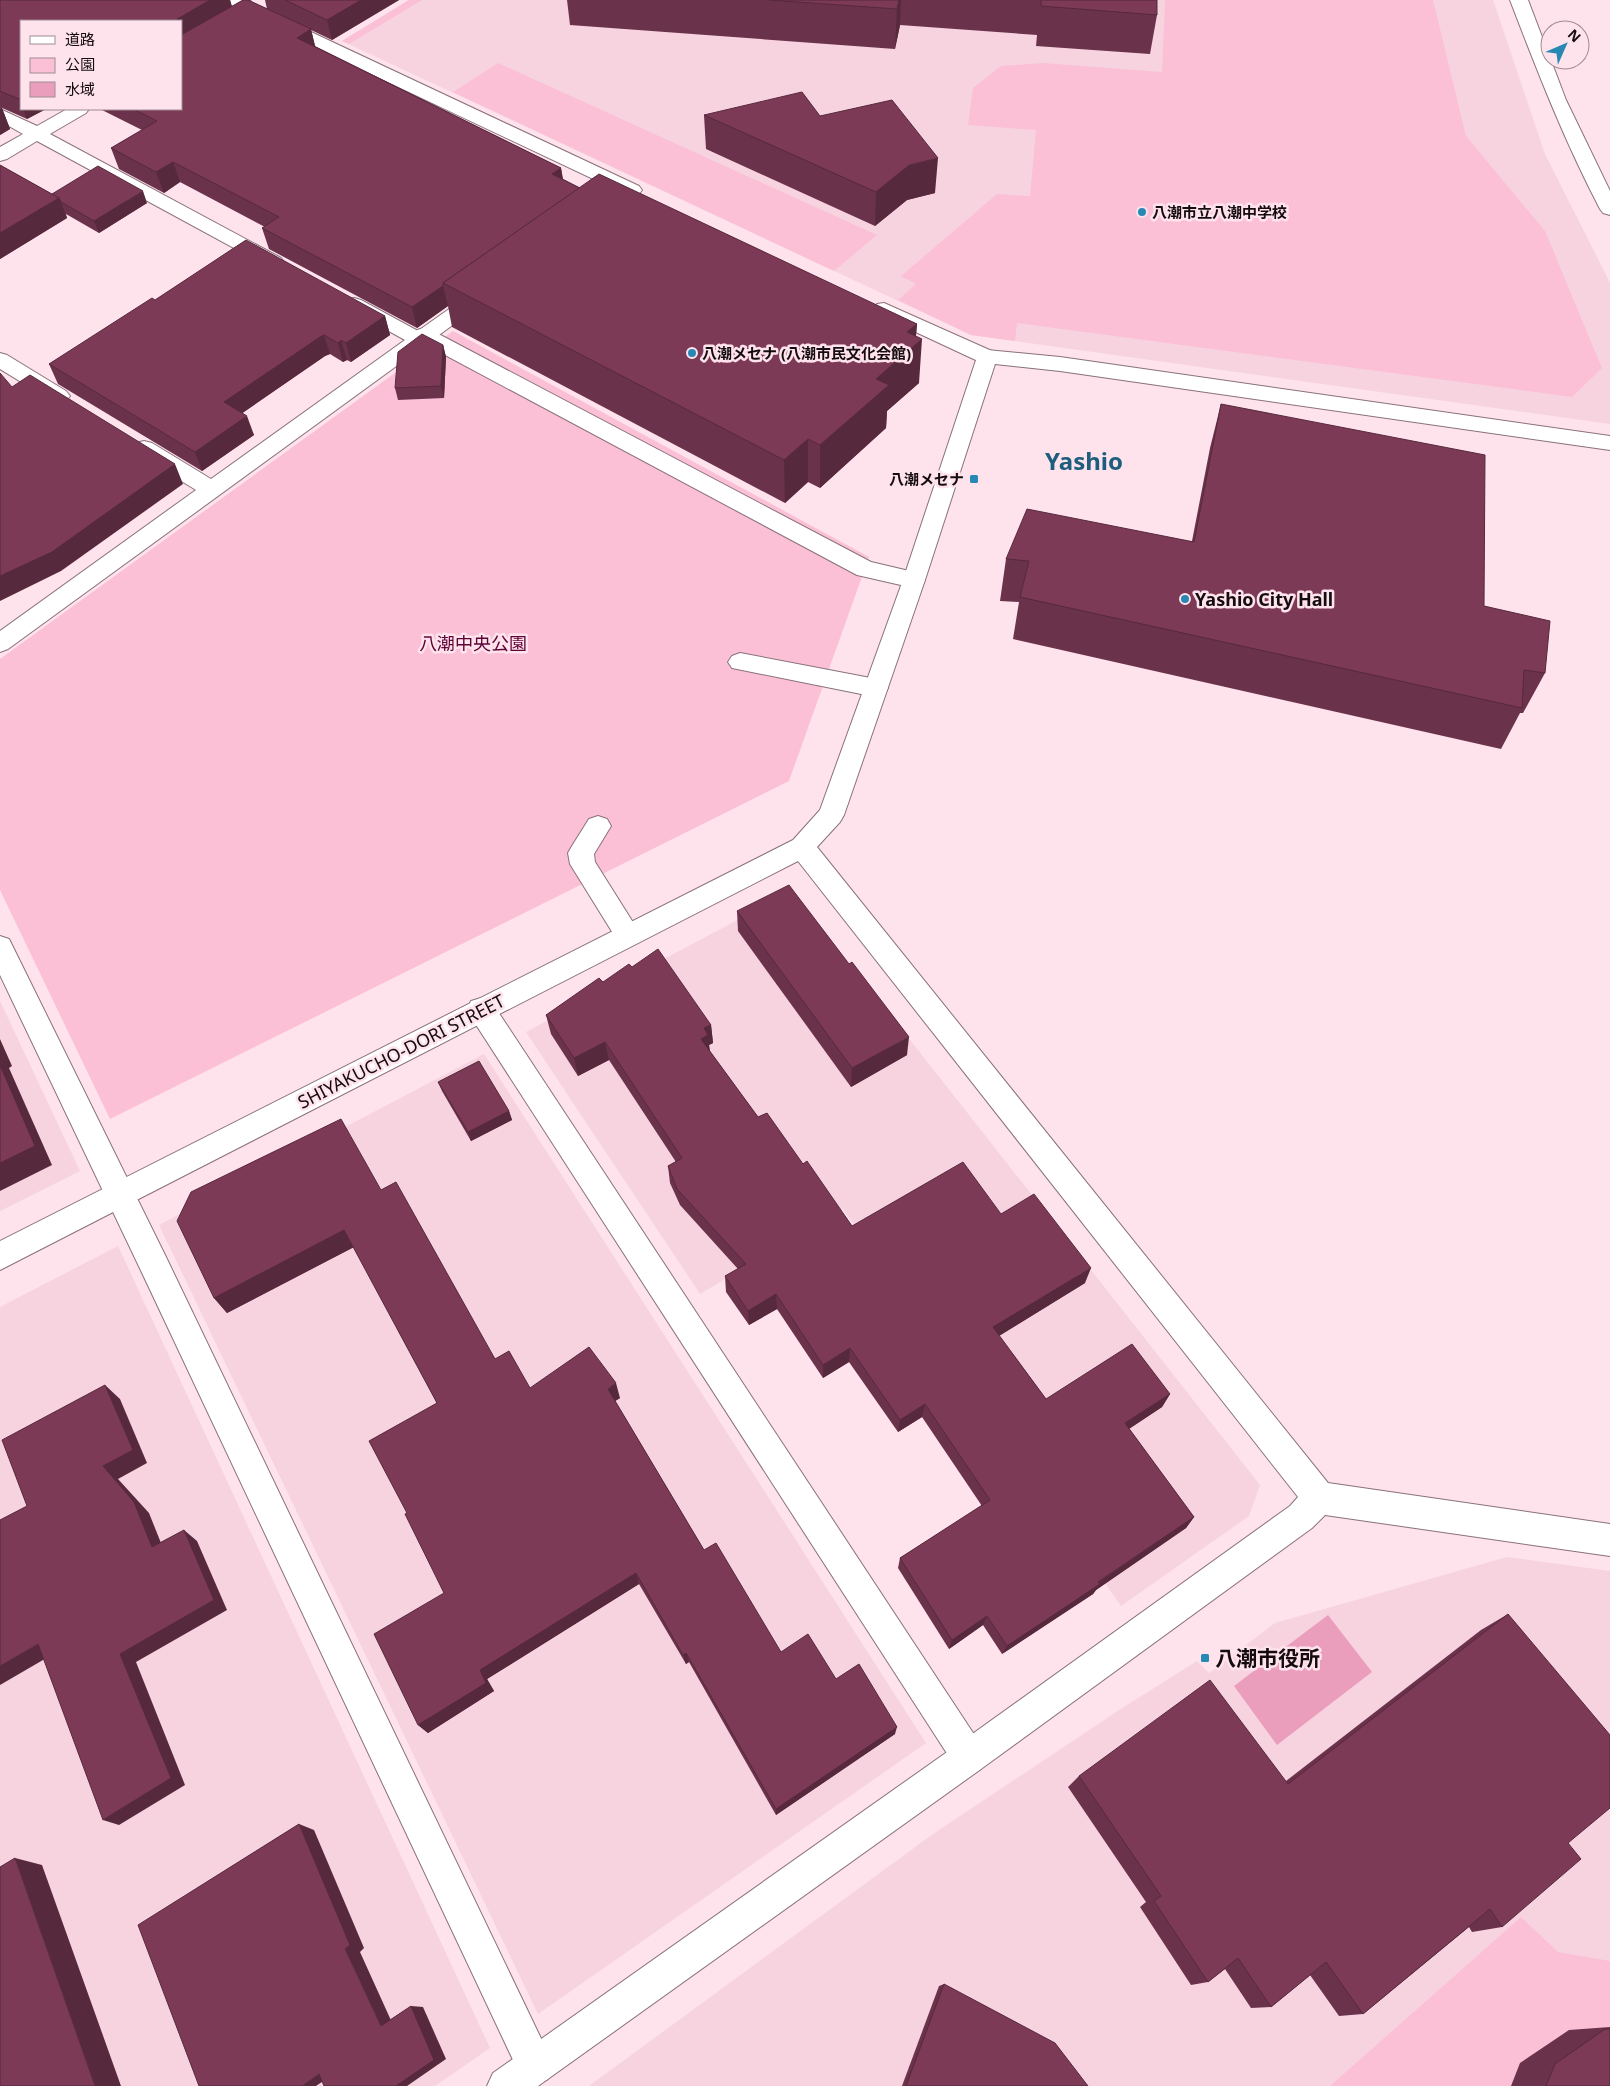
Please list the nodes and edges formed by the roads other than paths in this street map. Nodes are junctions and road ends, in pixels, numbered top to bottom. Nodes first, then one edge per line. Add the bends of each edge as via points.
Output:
1 (229, 0) edge
2 (269, 0) edge
3 (1519, 0) edge
4 (251, 10) junction
5 (234, 20) edge
6 (78, 110) edge
7 (0, 114) edge
8 (36, 134) junction
9 (0, 155) edge
10 (631, 196) edge
11 (1610, 209) edge
12 (288, 269) edge
13 (496, 284) edge
14 (340, 297) edge
15 (864, 300) edge
16 (421, 337) junction
17 (987, 357) junction
18 (0, 360) edge
19 (77, 407) edge
20 (127, 438) edge
21 (1610, 443) edge
22 (211, 488) junction
23 (914, 580) junction
24 (0, 643) edge
25 (740, 662) dead end
26 (876, 688) junction
27 (598, 826) dead end
28 (802, 847) junction
29 (628, 935) junction
30 (0, 947) edge
31 (481, 1009) junction
32 (121, 1195) junction
33 (0, 1256) edge
34 (1319, 1498) junction
35 (1610, 1540) edge
36 (969, 1757) junction
37 (534, 2066) junction
38 (506, 2086) edge

1 - 4 street
2 - 4 street
3 - 11 street via 1557,100
4 - 5 street
4 - 10 street
6 - 8 street
7 - 8 street
8 - 9 street
8 - 12 street
13 - 16 street
14 - 16 street
15 - 17 street
16 - 22 street
16 - 23 street via 865,569
17 - 21 street via 1060,364
17 - 23 street
18 - 19 street
20 - 22 street
22 - 24 street
23 - 26 street
25 - 26 street
26 - 28 street via 831,815
27 - 29 street via 581,853 583,864
28 - 29 street, SHIYAKUCHO-DORI STREET
28 - 34 street
29 - 31 street, SHIYAKUCHO-DORI STREET
30 - 32 street
31 - 32 street, SHIYAKUCHO-DORI STREET
31 - 36 street
32 - 33 street, SHIYAKUCHO-DORI STREET
32 - 37 street
34 - 35 street
34 - 36 street via 1301,1517
36 - 37 street
37 - 38 street

